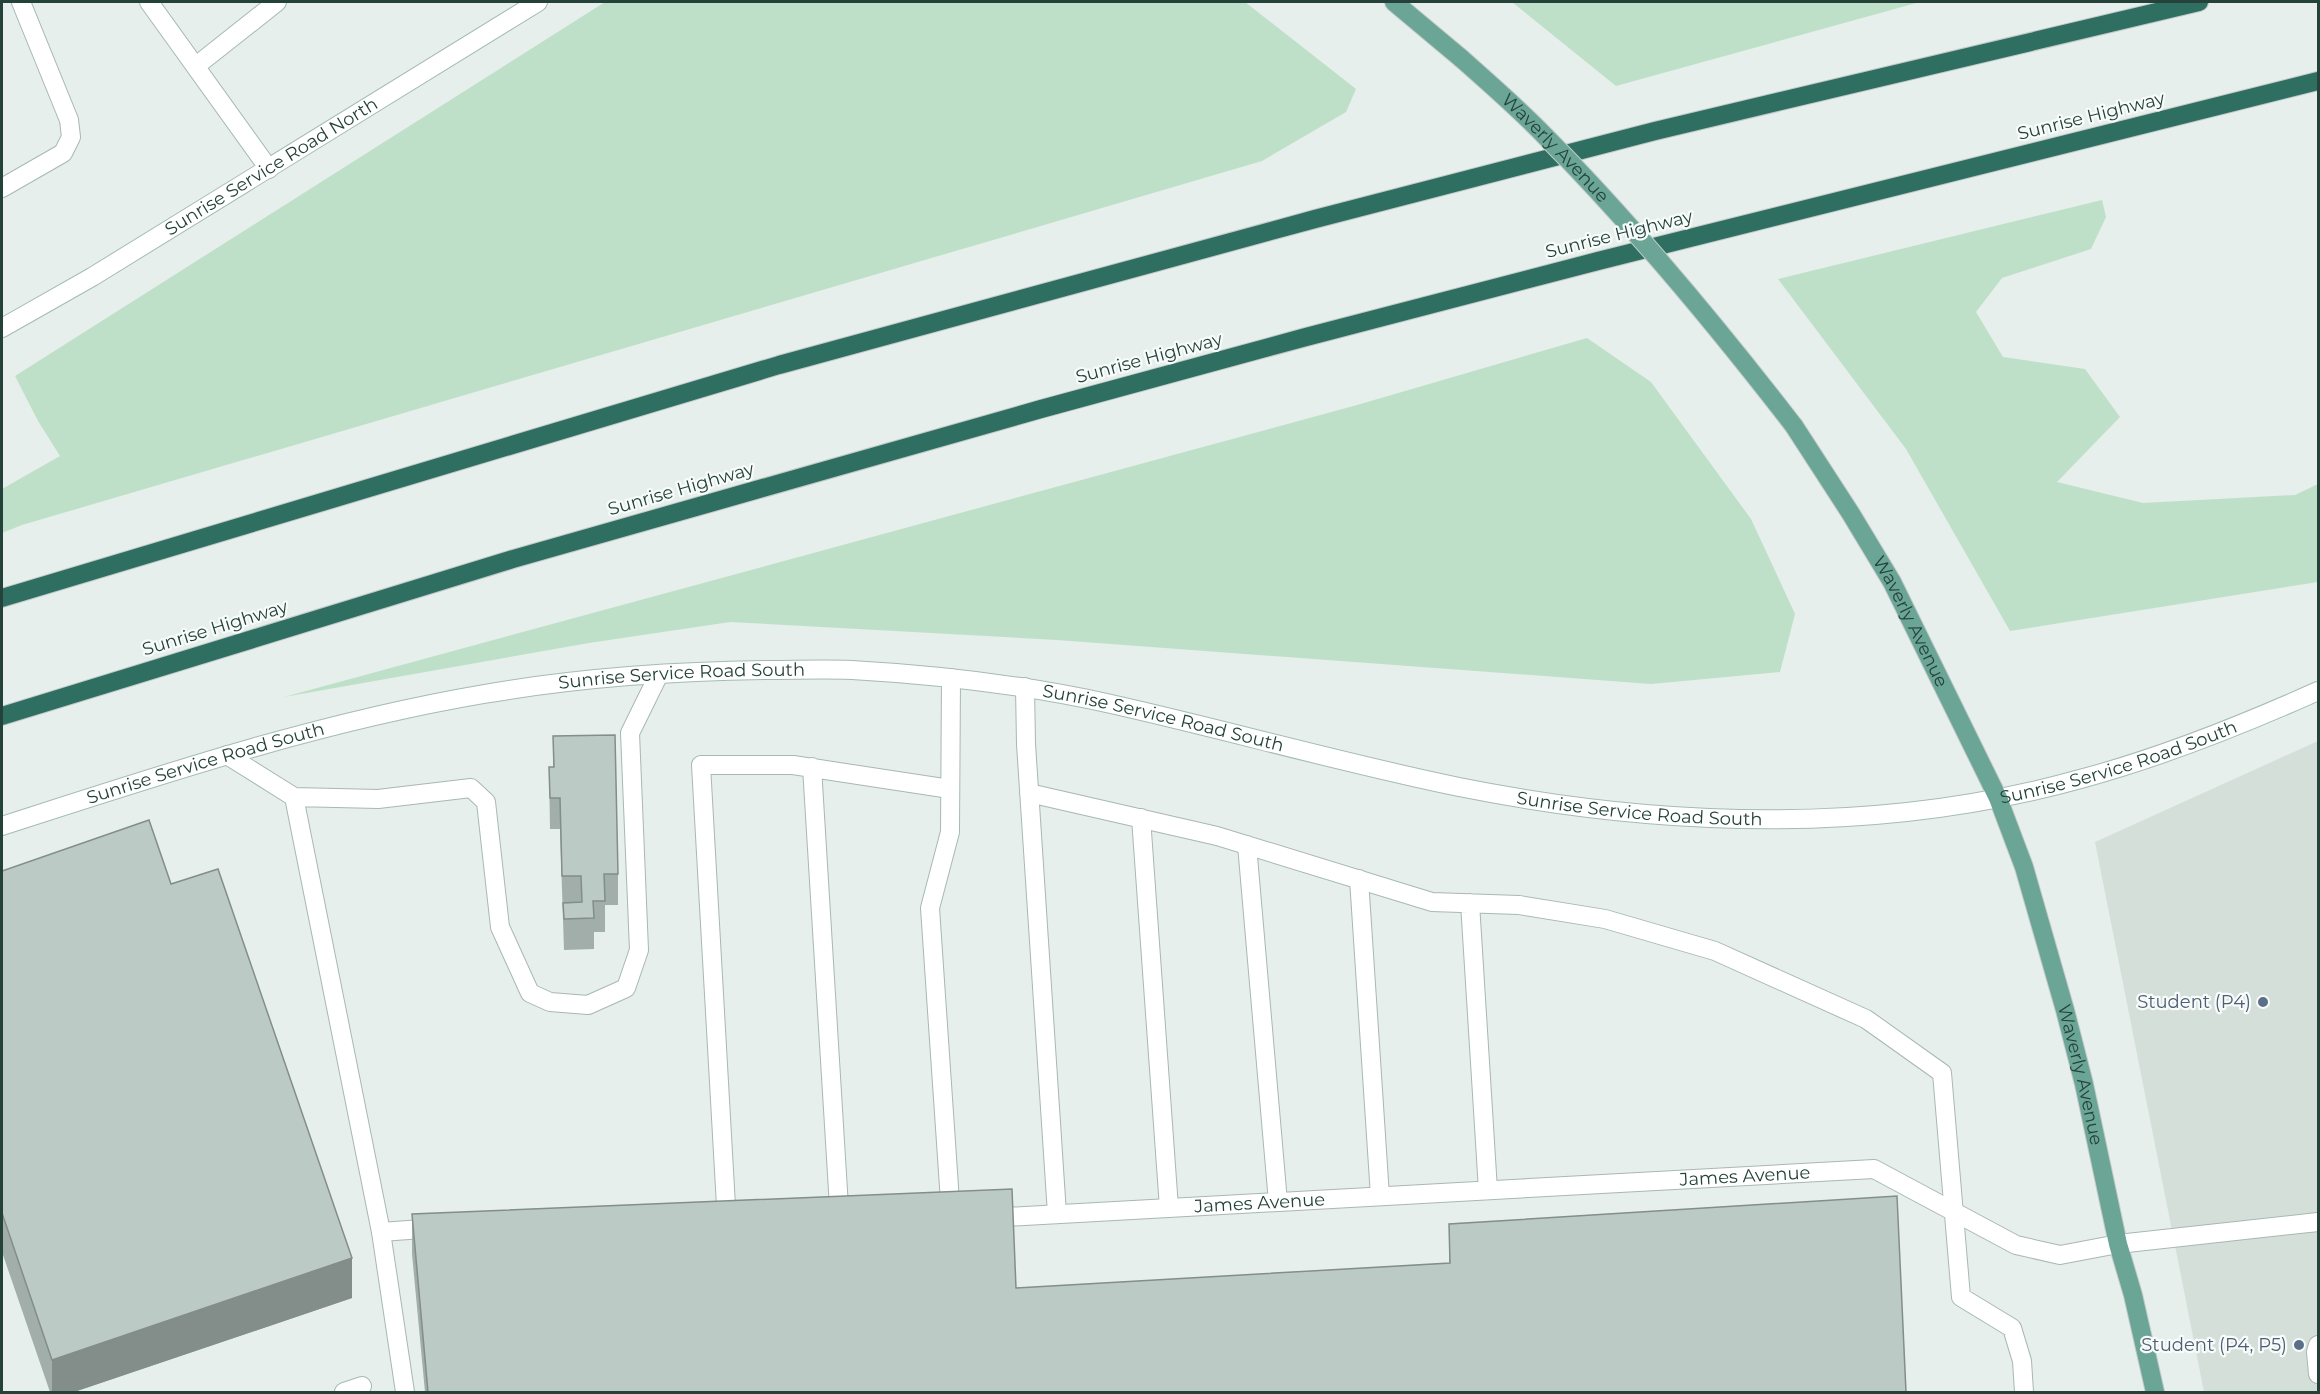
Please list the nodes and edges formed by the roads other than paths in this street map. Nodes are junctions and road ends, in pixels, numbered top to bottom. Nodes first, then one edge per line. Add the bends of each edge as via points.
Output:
1 (21, 2) edge
2 (149, 2) edge
3 (277, 2) edge
4 (538, 2) edge
5 (1394, 2) edge
6 (2199, 2) edge
7 (196, 66) junction
8 (2319, 81) edge
9 (270, 169) junction
10 (2, 188) edge
11 (2, 328) edge
12 (2, 598) edge
13 (659, 674) junction
14 (951, 678) junction
15 (1025, 687) junction
16 (2319, 691) edge
17 (2, 716) edge
18 (227, 755) junction
19 (812, 767) junction
20 (950, 789) junction
21 (1029, 793) junction
22 (294, 797) junction
23 (1998, 798) junction
24 (1141, 818) junction
25 (2, 826) edge
26 (1247, 845) junction
27 (1359, 879) junction
28 (1470, 903) junction
29 (1488, 1190) junction
30 (1380, 1196) junction
31 (1278, 1202) junction
32 (816, 1203) edge
33 (749, 1204) edge
34 (726, 1206) junction
35 (839, 1207) junction
36 (705, 1208) edge
37 (1169, 1208) junction
38 (860, 1212) edge
39 (1955, 1212) junction
40 (1057, 1214) junction
41 (963, 1219) junction
42 (932, 1221) edge
43 (2319, 1222) edge
44 (449, 1227) edge
45 (381, 1232) junction
46 (2118, 1244) junction
47 (2319, 1345) edge
48 (2319, 1374) edge
49 (362, 1386) dead end
50 (344, 1392) edge
51 (405, 1392) edge
52 (2024, 1392) edge
53 (2155, 1392) edge

1 - 10 main road via 69,120 71,137 63,153
2 - 7 main road
3 - 7 main road
4 - 9 main road, Sunrise Service Road North
5 - 23 main road, Waverly Avenue, bridge via 1544,134 1617,211 1727,339 1794,426 1892,582
6 - 12 highway via 1655,131 845,346
7 - 9 main road
8 - 17 highway, Sunrise Highway via 1609,258 1076,400 513,559
9 - 11 main road, Sunrise Service Road North
13 - 14 main road, Sunrise Service Road South via 847,670
13 - 18 main road, Sunrise Service Road South via 483,694 327,728
13 - 22 main road via 630,733 639,950 626,988 588,1005 550,1002 530,993 500,927 486,802 471,788 378,799
14 - 15 main road, Sunrise Service Road South
14 - 20 main road
15 - 21 main road
15 - 23 main road, Sunrise Service Road South via 1459,787 1619,812 1736,820 1823,818 1913,812
16 - 23 main road, Sunrise Service Road South via 2216,735 2151,757 2084,779
18 - 22 main road
18 - 25 main road, Sunrise Service Road South
19 - 20 main road
19 - 34 main road via 701,765
19 - 35 main road
20 - 41 main road via 950,832 930,908
21 - 24 main road
21 - 40 main road
22 - 45 main road
23 - 46 main road, Waverly Avenue via 2054,967
24 - 26 main road
24 - 37 main road
26 - 27 main road
26 - 31 main road
27 - 28 main road via 1432,902
27 - 30 main road
28 - 29 main road
28 - 39 main road via 1519,905 1605,919 1715,951 1866,1018 1942,1073
29 - 30 main road, James Avenue
29 - 39 main road, James Avenue via 1874,1169
30 - 31 main road, James Avenue
31 - 37 main road, James Avenue
32 - 35 main road
33 - 34 main road
34 - 36 main road
35 - 38 main road
37 - 40 main road, James Avenue
39 - 46 main road, James Avenue via 2016,1245 2060,1255
39 - 52 main road via 1961,1297 2012,1328 2022,1361
40 - 41 main road, James Avenue
41 - 42 main road, James Avenue
43 - 46 main road, James Avenue
44 - 45 main road
45 - 51 main road
46 - 53 main road, Waverly Avenue
47 - 48 main road
49 - 50 main road

